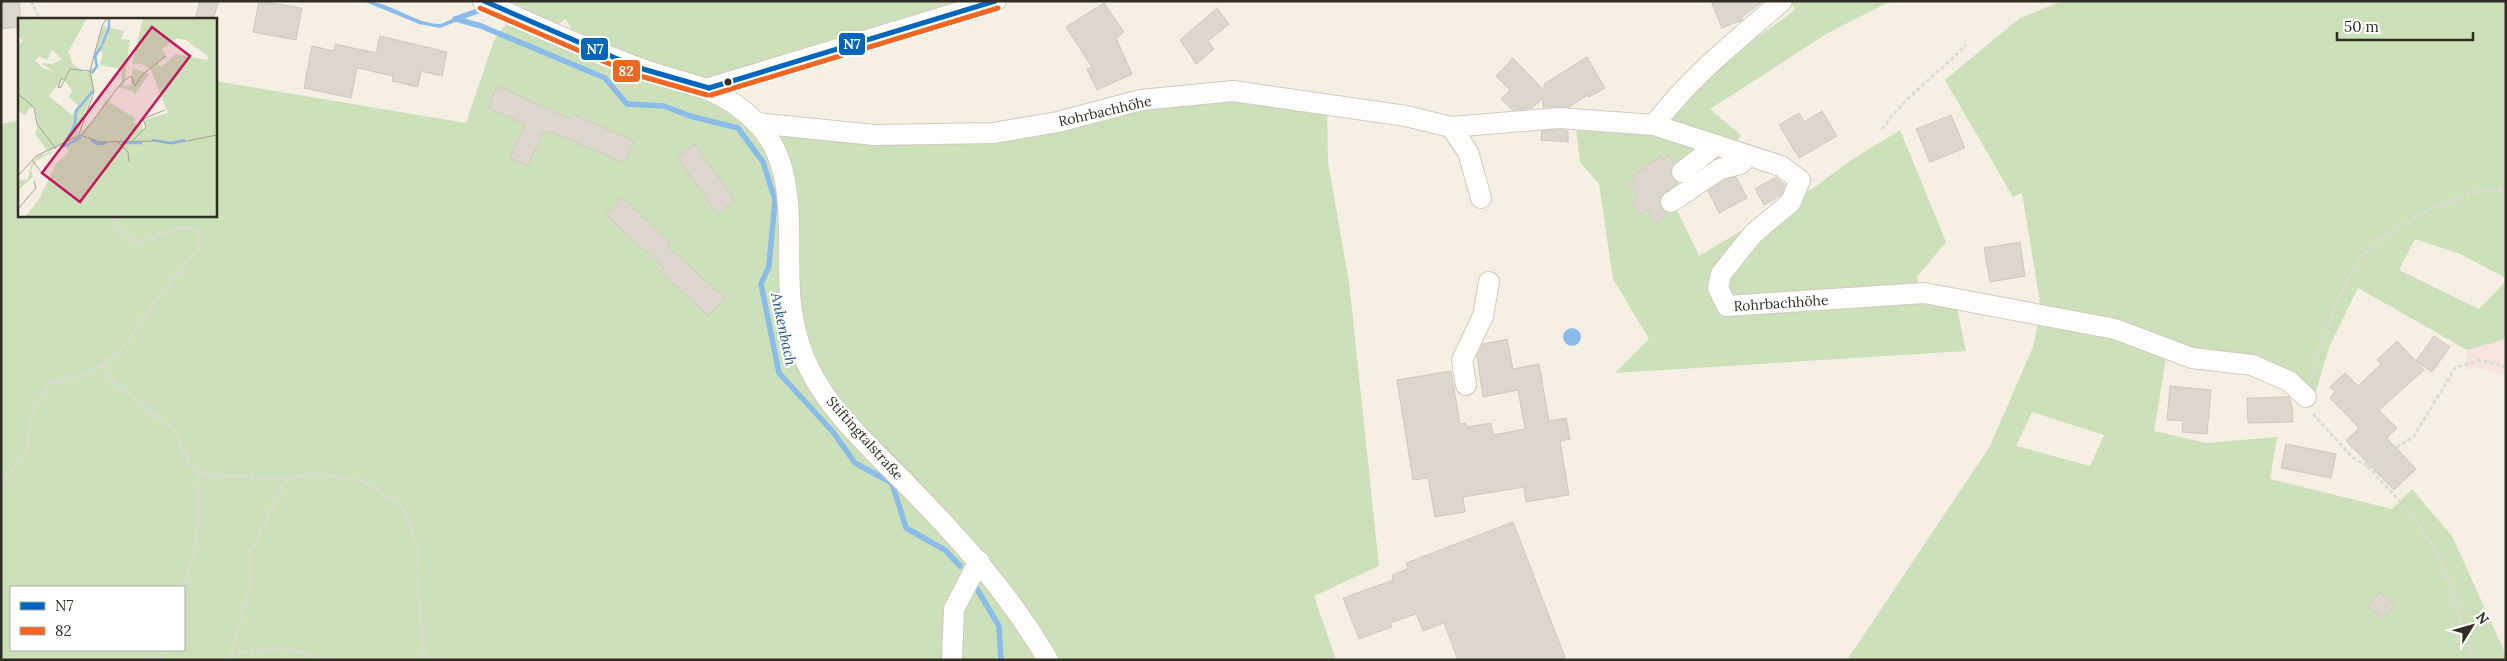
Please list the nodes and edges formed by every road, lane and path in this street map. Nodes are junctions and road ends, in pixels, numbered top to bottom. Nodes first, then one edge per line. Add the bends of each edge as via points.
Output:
1 (31, 1) edge
2 (483, 1) edge
3 (996, 1) edge
4 (1782, 1) edge
5 (40, 18) edge
6 (1966, 45) dead end
7 (708, 88) junction
8 (756, 122) junction
9 (1654, 125) junction
10 (1451, 127) junction
11 (1882, 129) dead end
12 (1716, 145) junction
13 (1749, 156) junction
14 (1682, 172) dead end
15 (2506, 190) edge
16 (1481, 198) dead end
17 (1670, 202) dead end
18 (113, 216) edge
19 (1488, 282) dead end
20 (102, 364) junction
21 (2506, 367) edge
22 (1466, 385) dead end
23 (2306, 397) junction
24 (2368, 466) junction
25 (197, 474) junction
26 (287, 479) junction
27 (2, 481) edge
28 (979, 561) junction
29 (185, 586) edge
30 (231, 654) junction
31 (230, 660) edge
32 (326, 660) edge
33 (424, 660) edge
34 (952, 660) edge
35 (1048, 660) edge
36 (2473, 660) edge

1 - 5 path
2 - 7 street, Stiftingtalstraße via 636,67
3 - 7 street
4 - 9 street via 1676,96
6 - 11 path via 1893,114
7 - 8 street, Stiftingtalstraße via 727,98
8 - 10 street, Rohrbachhöhe via 875,136 993,132 1058,122 1141,100 1233,91 1406,116
8 - 28 street, Stiftingtalstraße via 779,159 784,180 790,228 790,292 794,324 808,367 836,409
9 - 10 street, Rohrbachhöhe via 1559,118
9 - 12 street, Rohrbachhöhe
10 - 16 street via 1468,152
12 - 13 street, Rohrbachhöhe
12 - 14 street
13 - 17 street via 1740,164 1720,169
13 - 23 street, Rohrbachhöhe via 1782,166 1800,180 1790,202 1753,234 1721,274 1718,288 1727,306 1924,293 2115,329 2192,358 2252,365 2289,381
15 - 23 path via 2472,193 2438,207 2377,240 2362,257 2336,304
18 - 20 path via 118,228 138,244 181,228 199,231 199,248 158,297 121,351
19 - 22 street via 1484,316 1462,360
20 - 25 path via 114,383 174,429
20 - 27 path via 91,372 49,384 32,412 26,453
21 - 24 path via 2480,360 2455,368 2414,436
23 - 24 path via 2314,417 2352,458
24 - 36 path via 2428,538 2454,597
25 - 26 path
25 - 29 path via 200,506
26 - 30 path via 249,555 250,587
26 - 33 path via 313,474 364,481 402,506 418,547 416,572
28 - 34 street via 954,609
28 - 35 street, Stiftingtalstraße
30 - 31 path
30 - 32 path via 285,648

